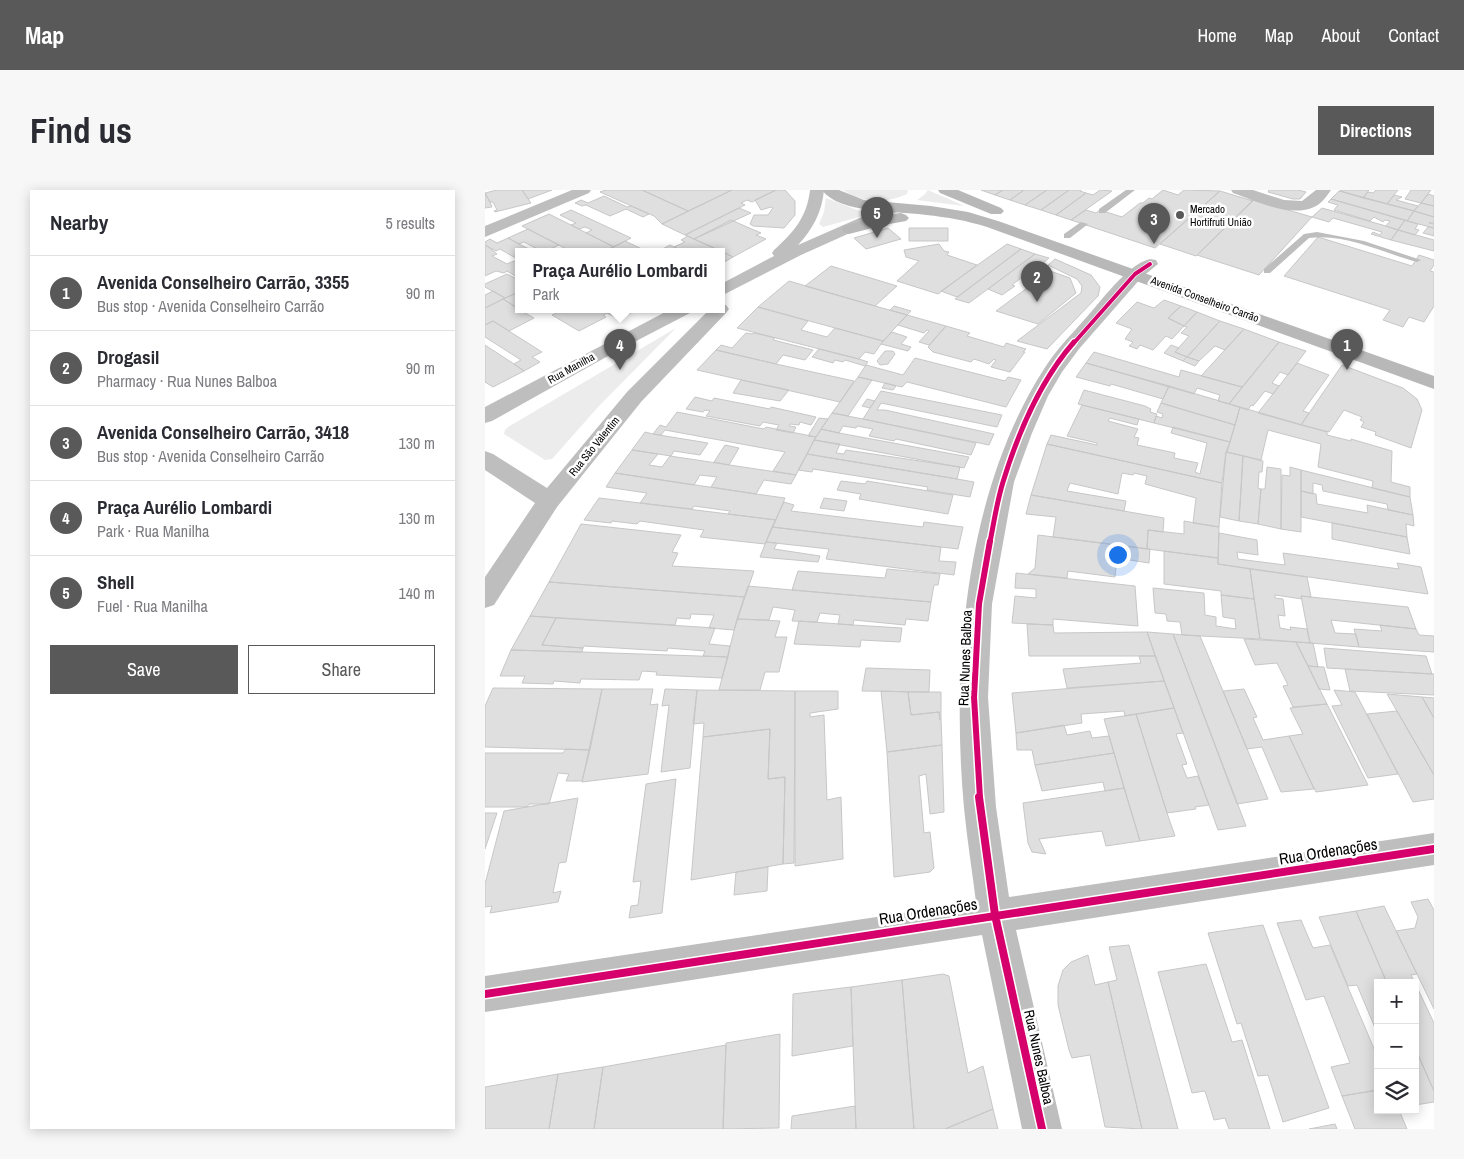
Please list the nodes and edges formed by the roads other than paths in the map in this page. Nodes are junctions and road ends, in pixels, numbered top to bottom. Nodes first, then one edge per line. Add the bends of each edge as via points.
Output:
1 (584, 190) edge
2 (817, 190) edge
3 (829, 190) edge
4 (945, 190) edge
5 (1131, 190) edge
6 (1238, 190) edge
7 (1324, 190) edge
8 (914, 196) dead end
9 (894, 208) junction
10 (1102, 211) dead end
11 (969, 218) junction
12 (1083, 224) dead end
13 (849, 229) junction
14 (485, 232) edge
15 (1067, 236) junction
16 (1417, 260) dead end
17 (763, 268) junction
18 (1143, 269) junction
19 (1267, 271) dead end
20 (741, 282) junction
21 (725, 289) edge
22 (1225, 290) dead end
23 (725, 302) edge
24 (677, 313) edge
25 (715, 313) edge
26 (1434, 383) edge
27 (485, 416) edge
28 (485, 459) edge
29 (549, 501) junction
30 (485, 598) edge
31 (1434, 848) edge
32 (995, 915) junction
33 (485, 994) edge
34 (1042, 1129) edge

1 - 14 street
2 - 17 street via 810,220
3 - 9 main road, Avenida Conselheiro Carrão via 857,204
4 - 15 main road, Avenida Conselheiro Carrão
5 - 10 lane
6 - 7 street via 1299,205 1312,202
8 - 9 main road
9 - 11 main road, Avenida Conselheiro Carrão
9 - 13 street
11 - 13 main road via 899,218
11 - 18 main road, Avenida Conselheiro Carrão
12 - 15 lane
13 - 17 street
15 - 18 main road, Avenida Conselheiro Carrão
16 - 19 lane via 1335,236 1314,234 1307,236
17 - 20 street
18 - 22 main road, Avenida Conselheiro Carrão
18 - 26 main road, Avenida Conselheiro Carrão
18 - 32 street, Rua Nunes Balboa via 1053,370 1021,433 1003,482 979,604 974,697 980,807
20 - 21 street
20 - 23 street, Rua São Valentim
24 - 27 street, Rua Manilha
25 - 29 street, Rua São Valentim via 634,397
28 - 29 street
29 - 30 street, Rua São Valentim
31 - 32 street, Rua Ordenações
32 - 33 street, Rua Ordenações
32 - 34 street, Rua Nunes Balboa

